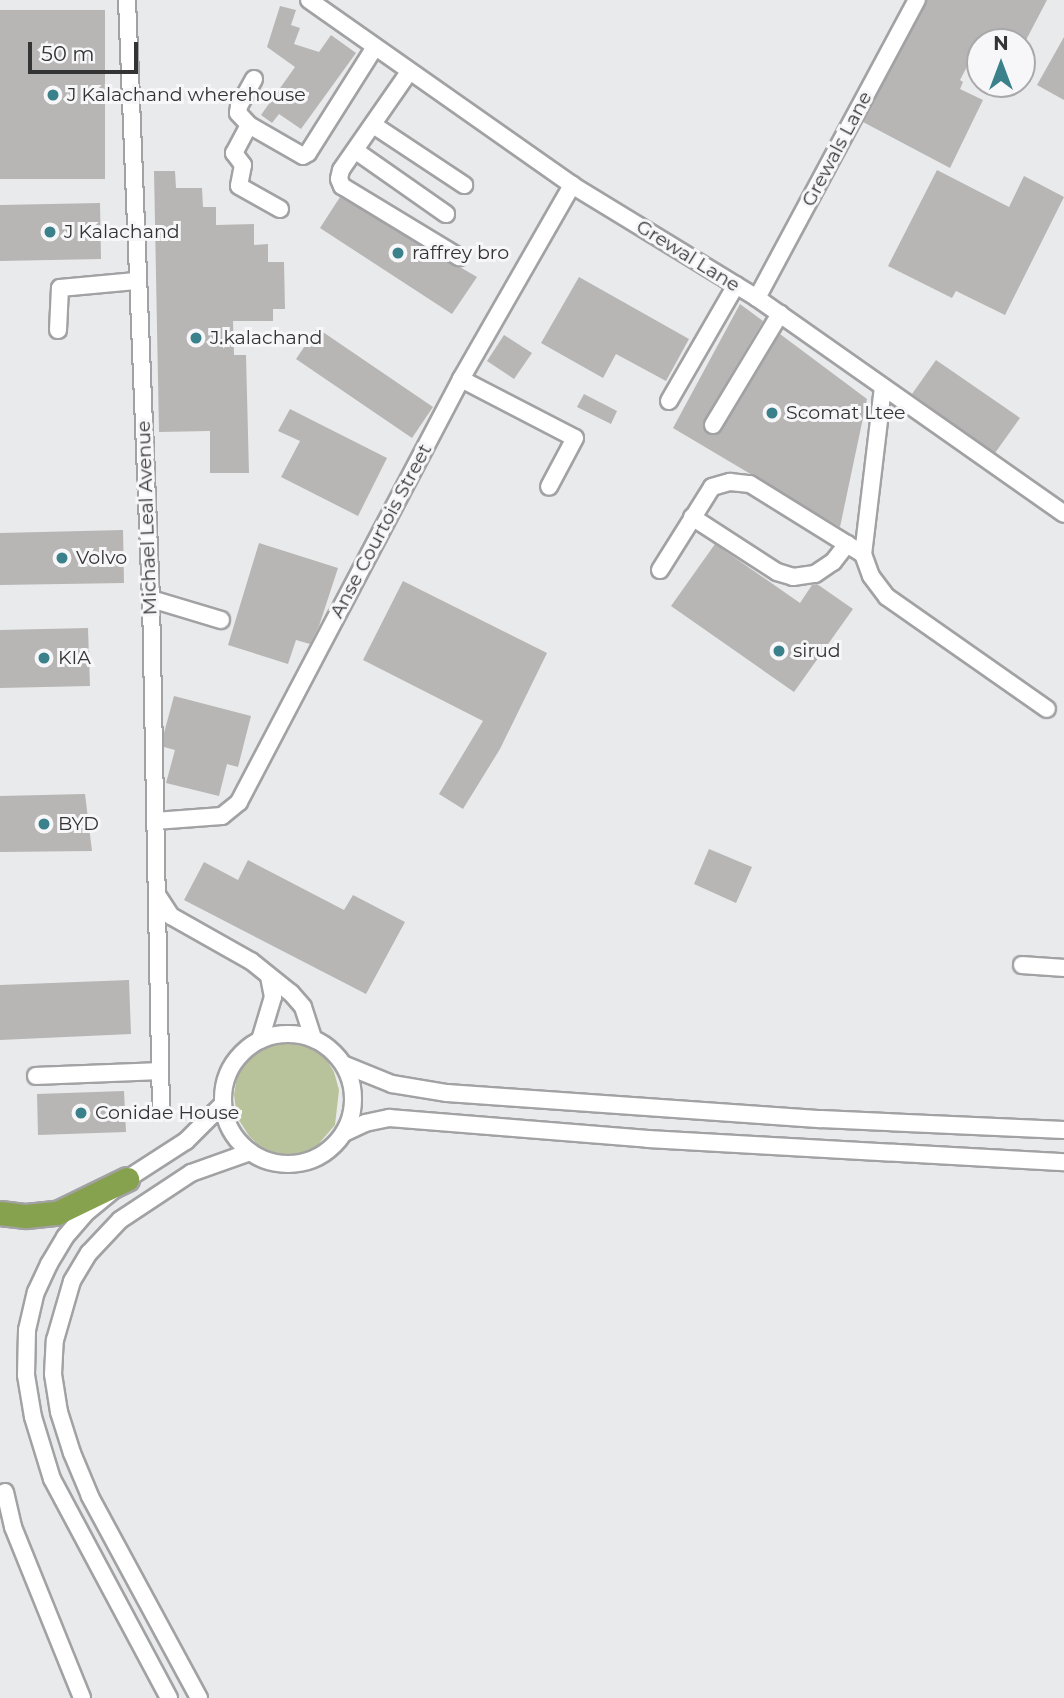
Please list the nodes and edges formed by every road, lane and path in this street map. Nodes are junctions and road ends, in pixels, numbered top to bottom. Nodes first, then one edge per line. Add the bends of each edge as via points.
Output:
1 (127, 0) edge
2 (309, 0) edge
3 (918, 0) edge
4 (375, 47) junction
5 (409, 72) junction
6 (254, 79) dead end
7 (249, 125) junction
8 (375, 126) junction
9 (356, 151) junction
10 (464, 185) dead end
11 (572, 185) junction
12 (280, 209) dead end
13 (446, 214) dead end
14 (459, 257) dead end
15 (136, 281) junction
16 (736, 285) junction
17 (757, 298) junction
18 (780, 314) junction
19 (58, 330) dead end
20 (461, 379) junction
21 (883, 387) junction
22 (669, 401) dead end
23 (713, 425) dead end
24 (549, 487) dead end
25 (1064, 514) edge
26 (692, 517) junction
27 (847, 544) junction
28 (863, 554) junction
29 (660, 570) dead end
30 (150, 599) junction
31 (221, 620) dead end
32 (1047, 709) dead end
33 (155, 821) junction
34 (158, 896) junction
35 (1022, 965) dead end
36 (1064, 968) edge
37 (270, 977) junction
38 (313, 1038) junction
39 (260, 1040) junction
40 (345, 1065) junction
41 (160, 1071) junction
42 (36, 1076) dead end
43 (223, 1104) junction
44 (161, 1111) dead end
45 (1064, 1130) edge
46 (344, 1133) junction
47 (250, 1152) junction
48 (1064, 1162) edge
49 (127, 1179) junction
50 (0, 1213) edge
51 (5, 1492) dead end
52 (82, 1698) edge
53 (169, 1698) edge
54 (199, 1698) edge

1 - 15 street, Michael Leal Avenue
2 - 4 street, Grewal Lane
3 - 17 street, Grewals Lane
4 - 5 street, Grewal Lane
4 - 7 street via 308,153 296,154
5 - 8 street
5 - 11 street, Grewal Lane
6 - 7 street via 238,113
7 - 12 street via 234,153 243,165 239,186
8 - 9 street
8 - 10 street
9 - 13 street
9 - 14 street via 341,170 342,186
11 - 16 street, Grewal Lane
11 - 20 street, Anse Courtois Street
15 - 19 street via 60,288
15 - 30 street, Michael Leal Avenue
16 - 17 street, Grewal Lane
16 - 22 street
17 - 18 street, Grewal Lane
18 - 21 street, Grewal Lane
18 - 23 street
20 - 24 street via 575,438
20 - 33 street, Anse Courtois Street via 239,802 222,816
21 - 25 street, Grewal Lane
21 - 28 street
26 - 27 street via 777,572 793,577 815,574 834,562
26 - 27 street via 712,487 730,482 750,484
26 - 29 street
27 - 28 street
28 - 32 street via 871,576 887,597
30 - 31 street
30 - 33 street, Michael Leal Avenue
33 - 34 street, Michael Leal Avenue
34 - 37 street via 171,916 251,961
34 - 41 street, Michael Leal Avenue
35 - 36 street
37 - 38 street via 303,1007
37 - 39 street via 273,997
38 - 39 street via 277,1035
38 - 40 street
39 - 43 street via 246,1049 228,1073
40 - 45 street via 391,1084 447,1093 821,1119
40 - 46 street via 354,1099
41 - 42 street
41 - 44 street, Michael Leal Avenue
43 - 47 street via 231,1131
43 - 49 street via 186,1141
46 - 47 street via 333,1147 302,1163 275,1163
46 - 48 street via 389,1118 648,1139
47 - 54 street via 191,1173 120,1220 89,1253 72,1281 55,1340 53,1374 72,1453 90,1496
49 - 50 highway via 57,1213
49 - 53 street via 88,1211 49,1264 27,1330 26,1375 35,1429 52,1479
51 - 52 street via 13,1527

